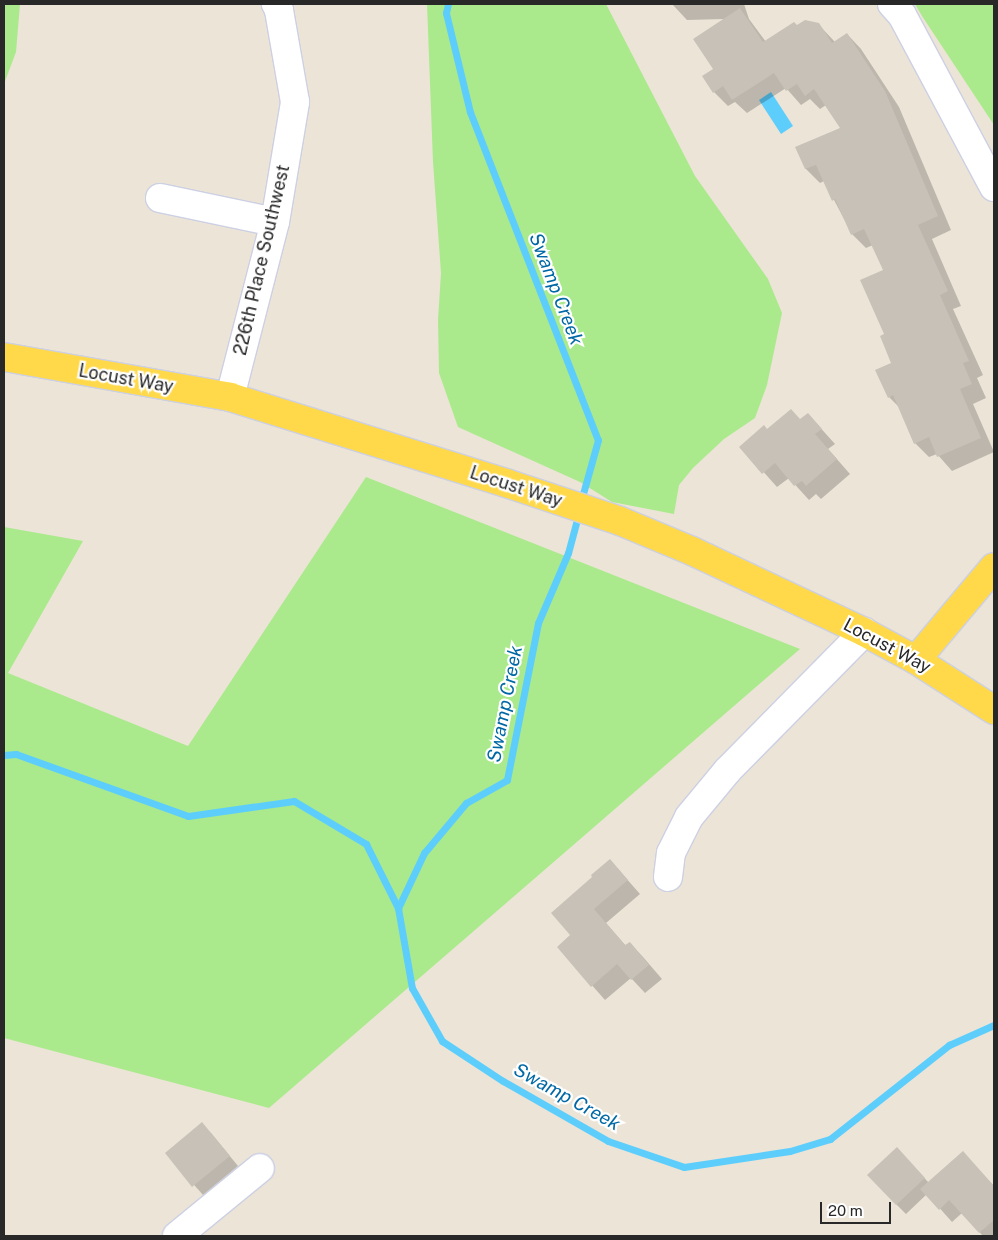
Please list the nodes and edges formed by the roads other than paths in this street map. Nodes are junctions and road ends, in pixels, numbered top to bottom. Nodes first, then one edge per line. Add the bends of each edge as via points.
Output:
1 (276, 4) edge
2 (892, 4) edge
3 (994, 187) edge
4 (160, 198) dead end
5 (274, 222) junction
6 (4, 357) edge
7 (230, 397) junction
8 (994, 567) edge
9 (864, 632) junction
10 (916, 660) junction
11 (994, 710) edge
12 (668, 877) dead end
13 (260, 1168) dead end
14 (177, 1236) edge

1 - 5 street, 226th Place Southwest via 294,102
2 - 3 street via 902,15
4 - 5 street
5 - 7 street, 226th Place Southwest
6 - 7 main road, Locust Way
7 - 9 main road, Locust Way via 506,482 620,521 692,551
8 - 10 main road
9 - 10 main road, Locust Way
9 - 12 street via 728,770 689,817 671,853
10 - 11 main road, Locust Way
13 - 14 street

